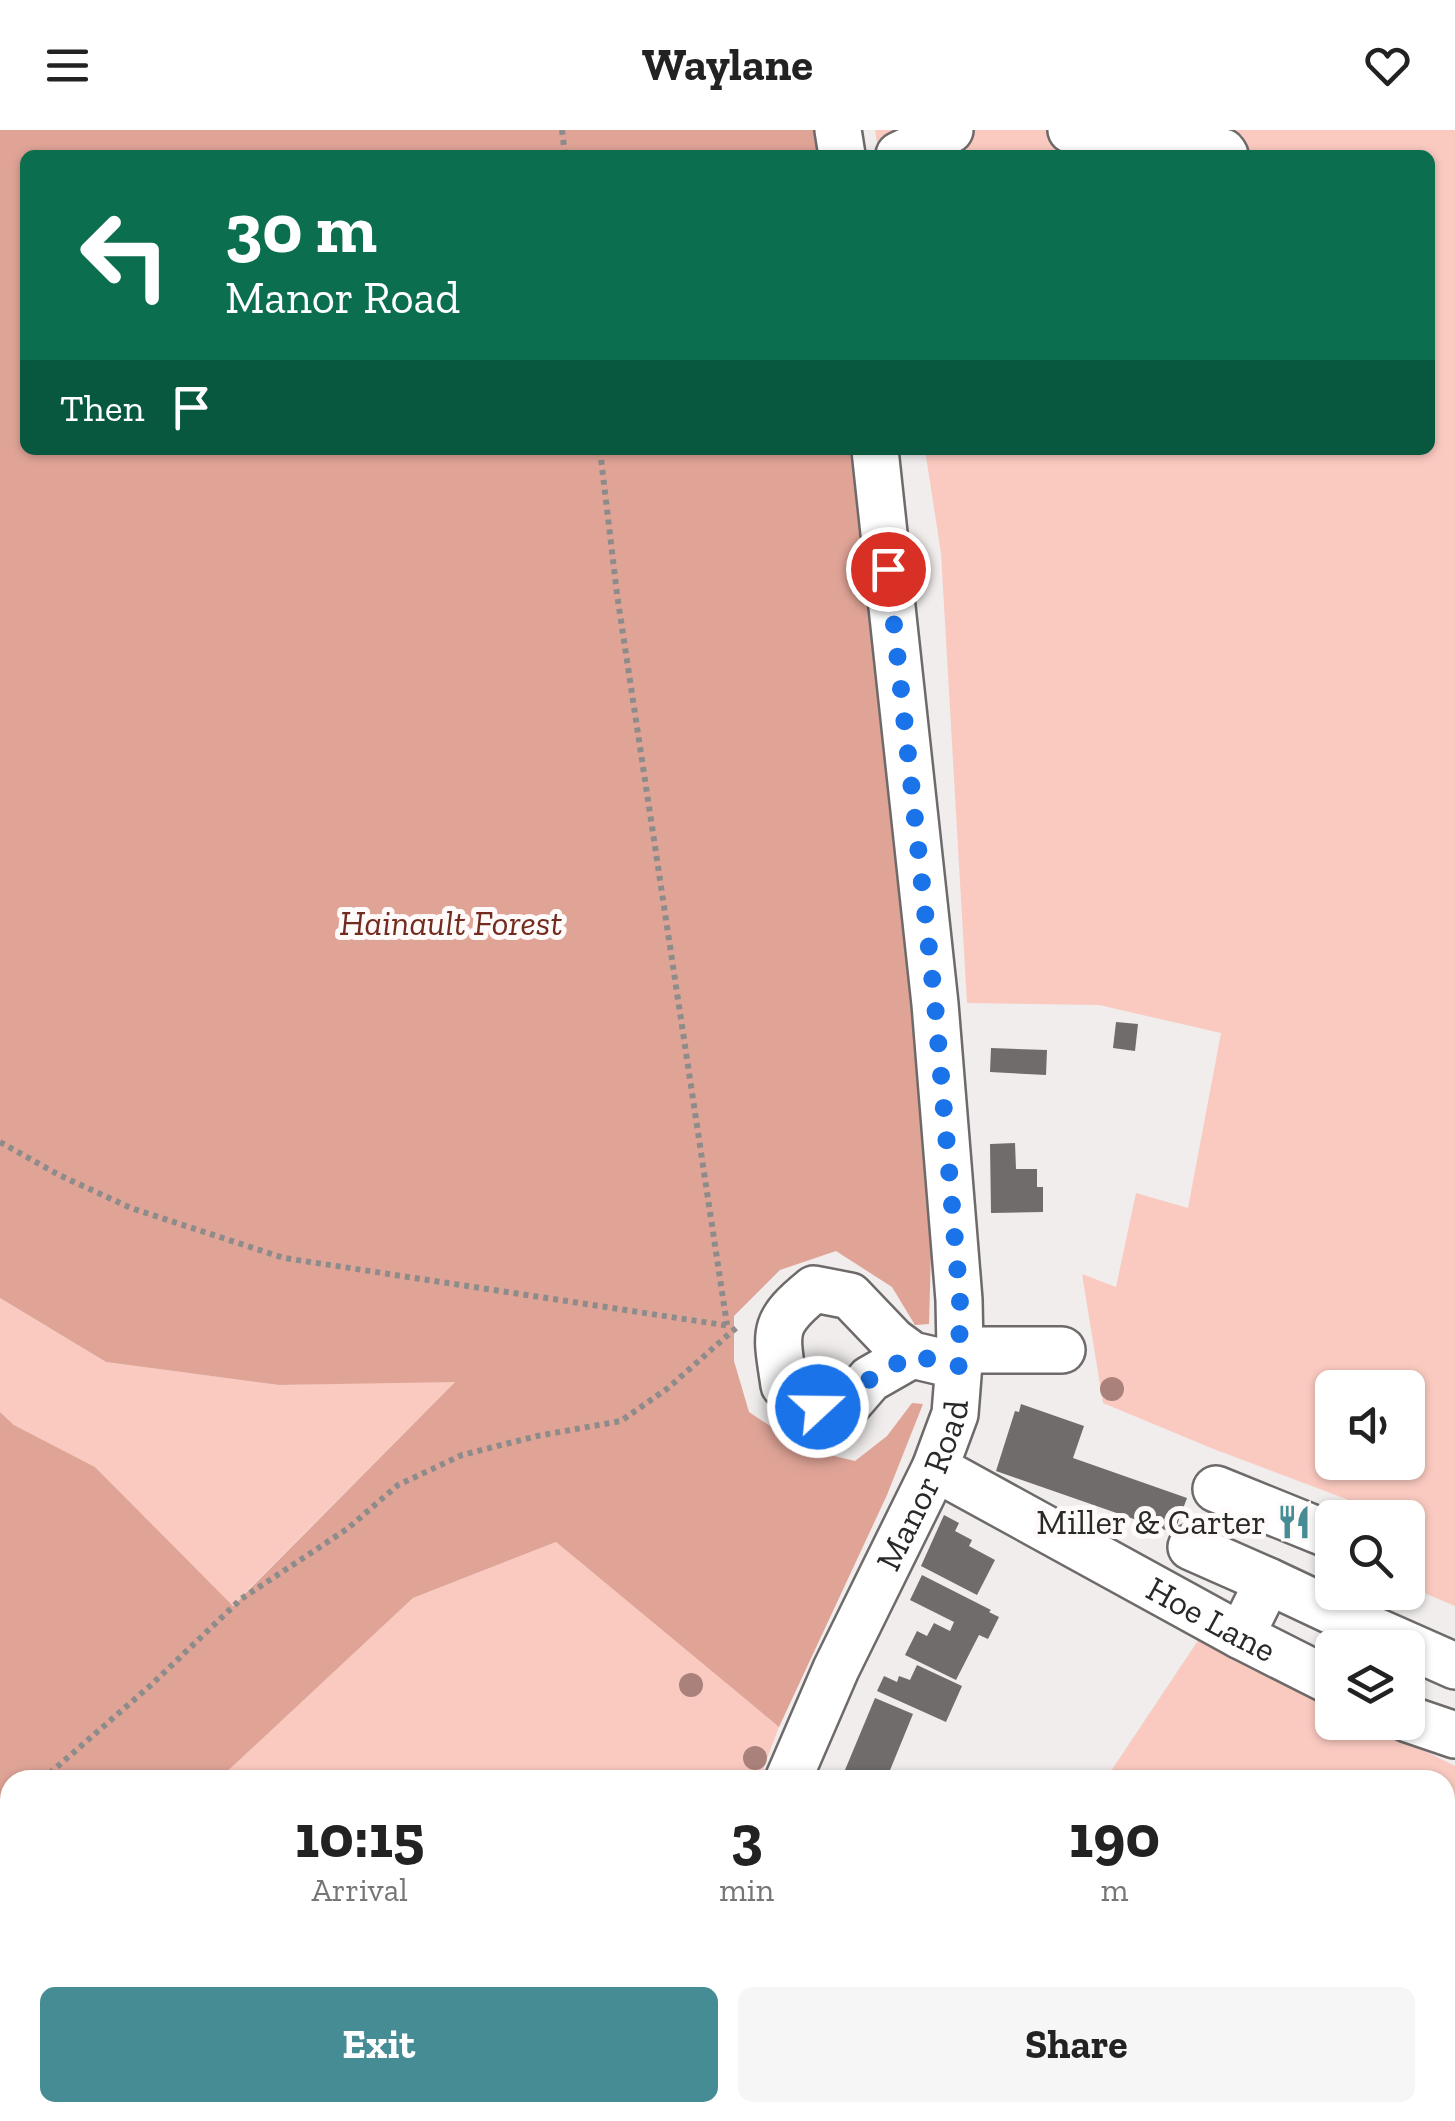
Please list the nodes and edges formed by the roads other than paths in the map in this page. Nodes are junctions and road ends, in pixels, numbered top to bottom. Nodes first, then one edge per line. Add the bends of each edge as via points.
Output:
1 (950, 130) edge
2 (1071, 130) edge
3 (909, 150) edge
4 (1209, 150) edge
5 (876, 455) edge
6 (1062, 1350) dead end
7 (912, 1355) dead end
8 (960, 1358) junction
9 (936, 1468) junction
10 (1216, 1489) dead end
11 (1315, 1529) edge
12 (1191, 1546) dead end
13 (1268, 1581) junction
14 (1315, 1594) edge
15 (1364, 1610) edge
16 (1242, 1636) junction
17 (1455, 1666) edge
18 (1315, 1673) edge
19 (1425, 1725) edge
20 (1455, 1735) edge
21 (792, 1770) edge

1 - 3 street
2 - 4 street
5 - 8 street, Manor Road via 935,1004
6 - 8 street
7 - 8 street
8 - 9 street, Manor Road via 955,1414
9 - 16 street, Hoe Lane
9 - 21 street, Manor Road
10 - 11 street
12 - 13 street
13 - 14 street
13 - 16 street
15 - 17 street
16 - 18 street, Hoe Lane
19 - 20 street

